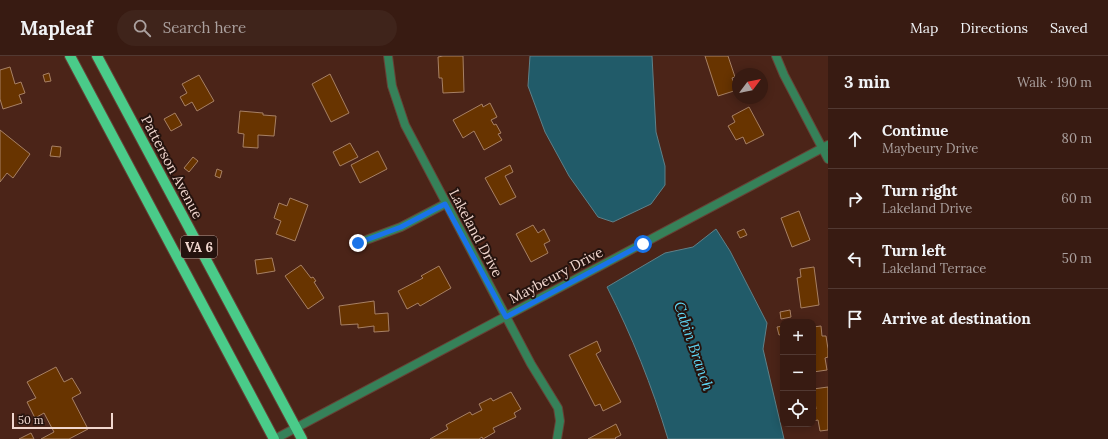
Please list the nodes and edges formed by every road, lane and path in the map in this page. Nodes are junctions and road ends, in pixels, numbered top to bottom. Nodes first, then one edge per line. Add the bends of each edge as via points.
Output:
1 (70, 56) edge
2 (97, 56) edge
3 (388, 56) edge
4 (776, 56) edge
5 (825, 147) edge
6 (828, 159) edge
7 (445, 204) junction
8 (358, 243) dead end
9 (506, 317) junction
10 (296, 428) junction
11 (275, 439) edge
12 (302, 439) edge
13 (557, 439) edge

1 - 11 main road, VA 6
2 - 10 main road, Patterson Avenue / VA 6
3 - 7 street, Lakeland Drive via 394,92 405,125
4 - 5 street
5 - 6 street
5 - 9 street, Maybeury Drive
7 - 8 street via 401,227
7 - 9 street, Lakeland Drive
9 - 10 street, Maybeury Drive
9 - 13 street, Lakeland Drive via 558,408 560,421
10 - 11 street, Maybeury Drive
10 - 12 main road, Patterson Avenue / VA 6

